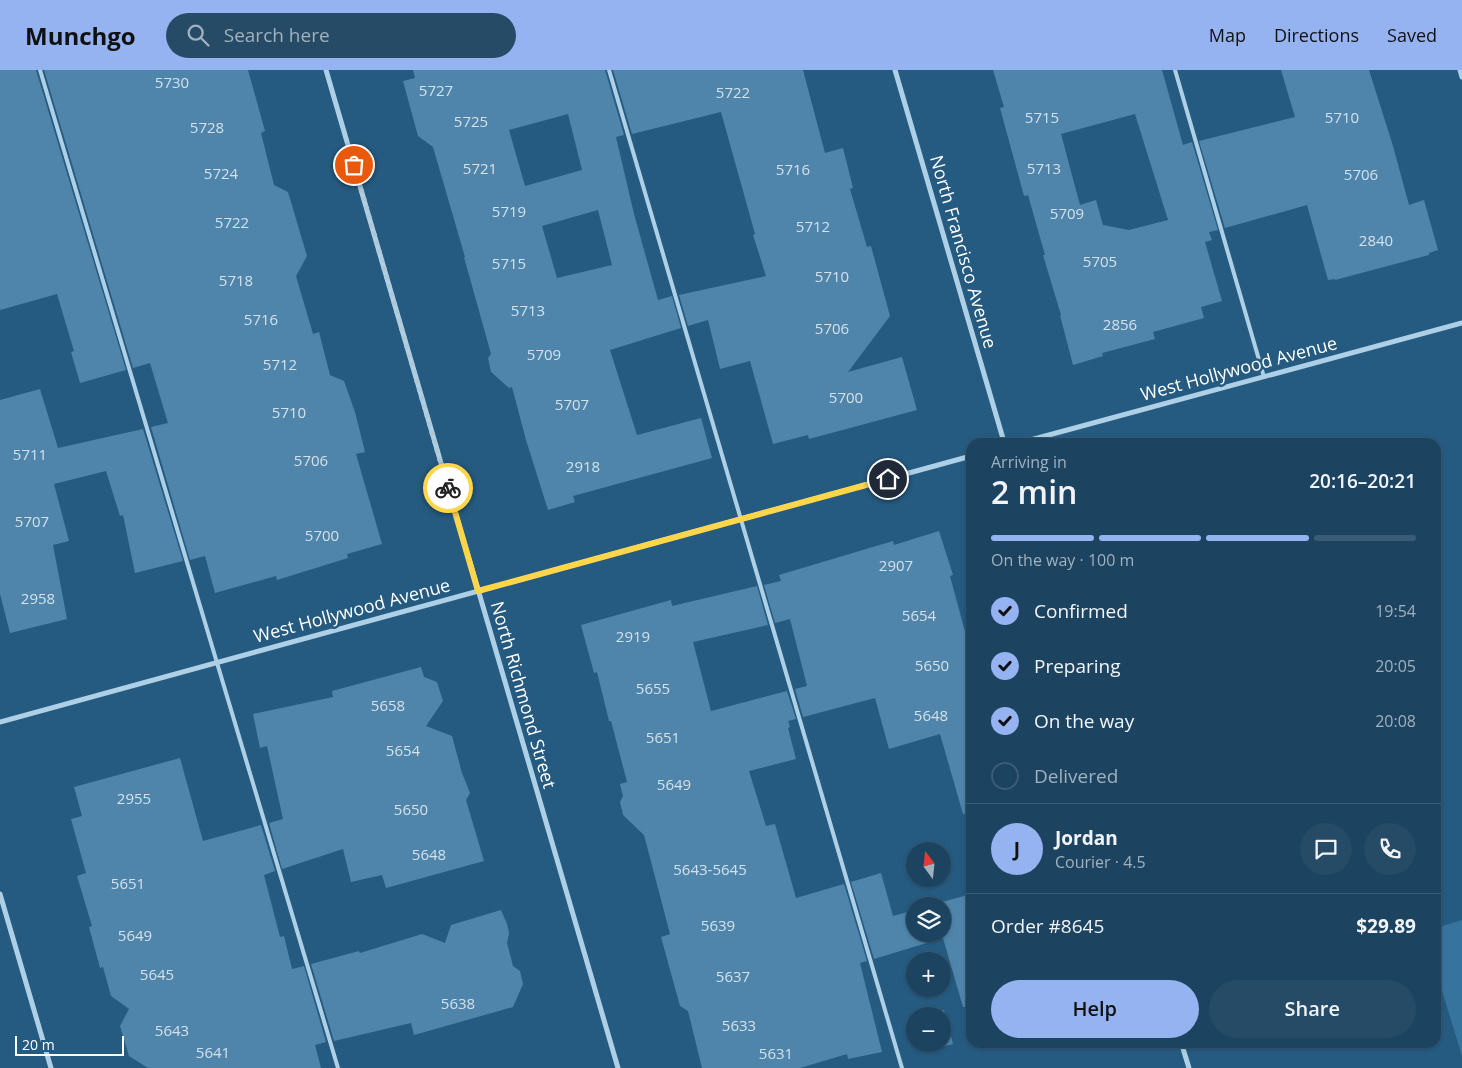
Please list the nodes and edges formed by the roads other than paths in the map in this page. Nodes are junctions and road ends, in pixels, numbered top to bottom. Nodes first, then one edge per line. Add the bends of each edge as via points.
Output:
1 (40, 70) edge
2 (326, 70) edge
3 (609, 70) edge
4 (895, 70) edge
5 (1174, 70) edge
6 (1460, 70) edge
7 (1462, 77) edge
8 (1462, 323) edge
9 (1264, 377) junction
10 (1003, 438) edge
11 (1037, 438) edge
12 (966, 457) edge
13 (741, 519) junction
14 (478, 591) junction
15 (217, 662) junction
16 (0, 722) edge
17 (0, 894) edge
18 (1183, 1048) edge
19 (51, 1068) edge
20 (338, 1068) edge
21 (618, 1068) edge
22 (902, 1068) edge
23 (1189, 1068) edge

1 - 15 lane
2 - 14 street, North Richmond Street
3 - 13 lane
4 - 10 street, North Francisco Avenue
5 - 9 lane
6 - 7 street
8 - 9 street, West Hollywood Avenue
9 - 11 street, West Hollywood Avenue
12 - 13 street, West Hollywood Avenue
13 - 14 street, West Hollywood Avenue
13 - 22 lane
14 - 15 street, West Hollywood Avenue
14 - 21 street, North Richmond Street
15 - 16 street, West Hollywood Avenue
15 - 20 lane
17 - 19 street
18 - 23 street

